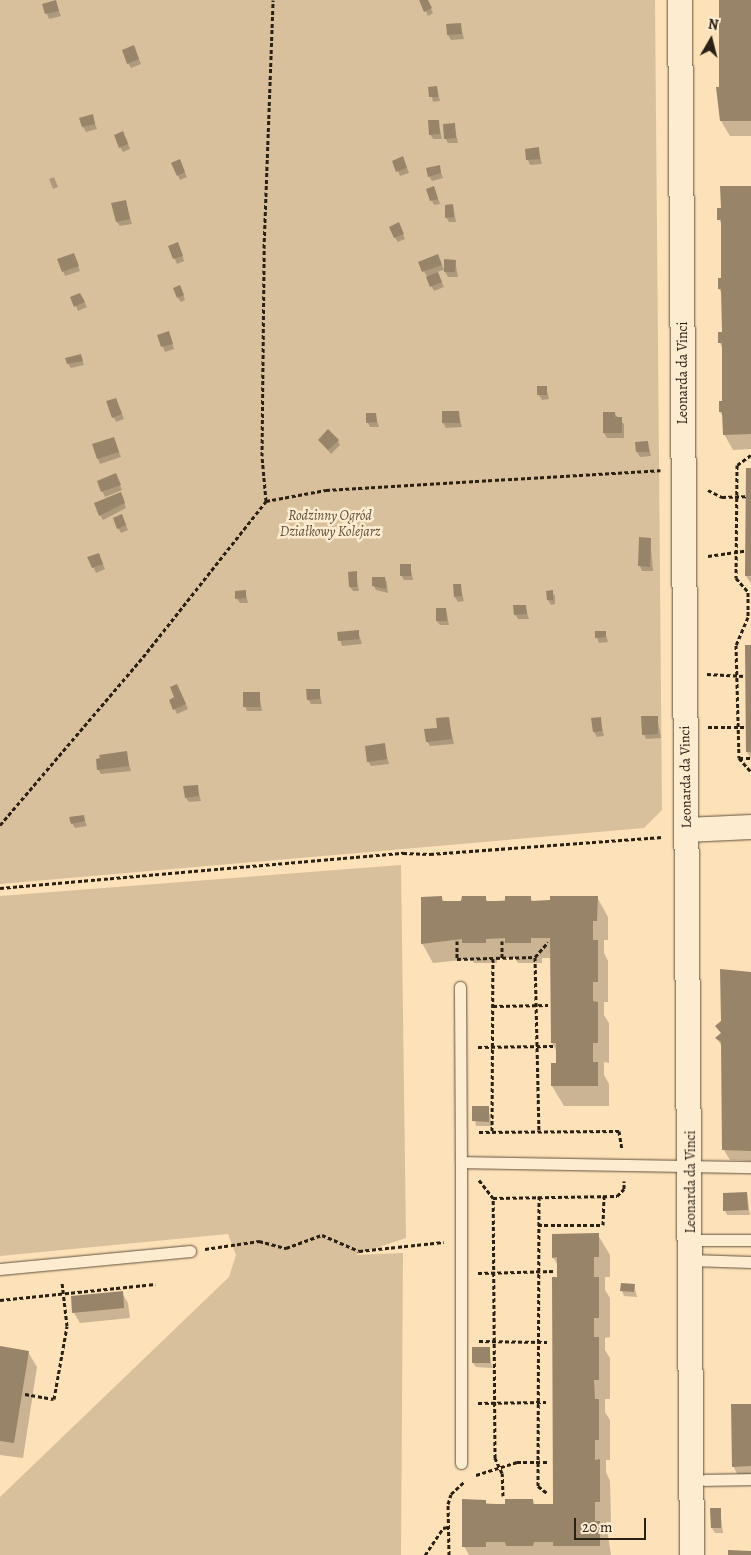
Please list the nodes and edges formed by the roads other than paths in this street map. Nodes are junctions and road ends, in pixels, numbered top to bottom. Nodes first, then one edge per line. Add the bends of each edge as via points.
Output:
1 (680, 0) edge
2 (751, 827) edge
3 (687, 830) junction
4 (460, 987) dead end
5 (461, 1162) junction
6 (751, 1167) edge
7 (690, 1168) junction
8 (751, 1240) edge
9 (691, 1250) junction
10 (190, 1251) road end
11 (751, 1262) edge
12 (0, 1269) edge
13 (461, 1463) dead end
14 (751, 1479) edge
15 (705, 1480) dead end
16 (692, 1555) edge

1 - 3 street, Leonarda da Vinci
2 - 3 street
3 - 7 street, Leonarda da Vinci
4 - 5 lane
5 - 7 lane
5 - 13 lane
6 - 7 lane
7 - 9 street, Leonarda da Vinci
8 - 9 lane
9 - 11 lane
9 - 16 street, Leonarda da Vinci
10 - 12 lane
14 - 15 lane

